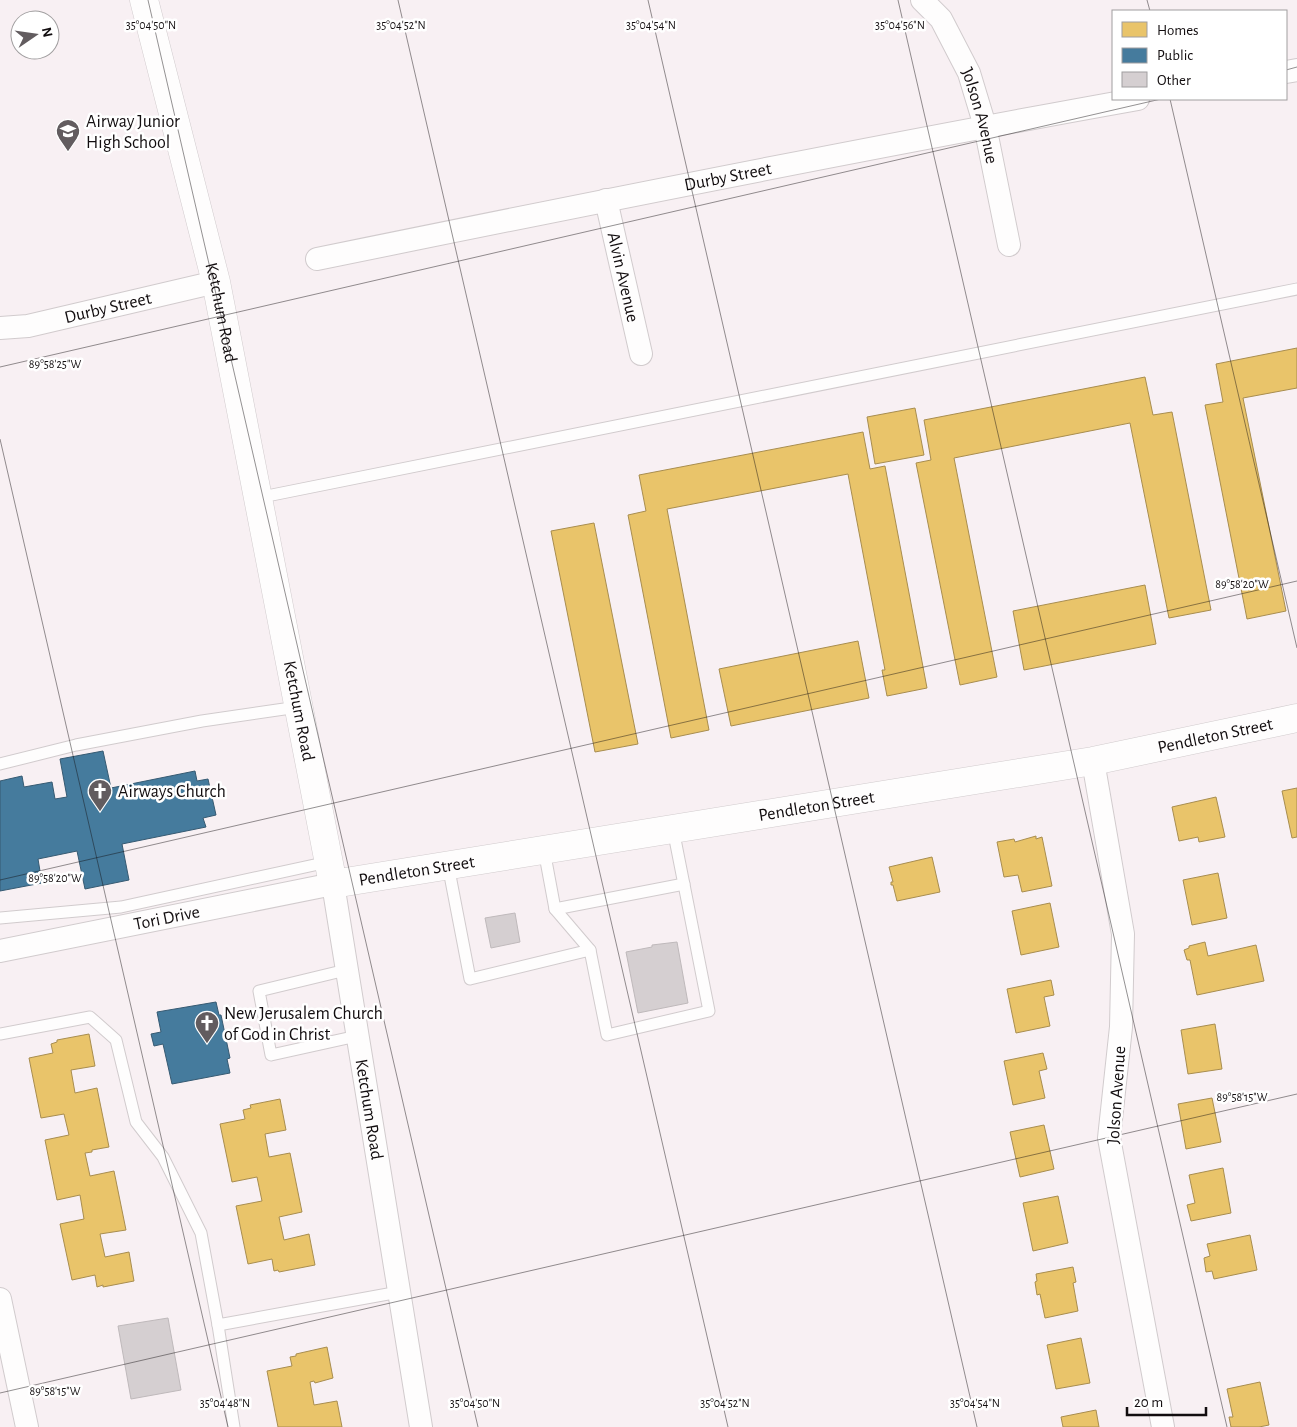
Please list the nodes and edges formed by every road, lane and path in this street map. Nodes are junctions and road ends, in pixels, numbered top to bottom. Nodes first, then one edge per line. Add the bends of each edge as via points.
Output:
1 (144, 0) edge
2 (922, 0) edge
3 (1132, 100) edge
4 (985, 126) junction
5 (606, 200) junction
6 (1009, 245) dead end
7 (317, 259) dead end
8 (216, 282) junction
9 (1297, 289) edge
10 (0, 328) edge
11 (641, 354) dead end
12 (257, 498) junction
13 (298, 708) junction
14 (1297, 718) edge
15 (1093, 761) junction
16 (0, 764) edge
17 (673, 829) junction
18 (544, 850) junction
19 (448, 865) junction
20 (330, 873) junction
21 (684, 884) junction
22 (555, 909) junction
23 (0, 918) edge
24 (590, 950) junction
25 (0, 951) edge
26 (346, 970) junction
27 (0, 1034) edge
28 (357, 1036) junction
29 (399, 1292) junction
30 (0, 1299) edge
31 (218, 1324) junction
32 (27, 1427) edge
33 (234, 1427) edge
34 (421, 1427) edge
35 (1163, 1427) edge

1 - 8 main road, Ketchum Road
2 - 4 street, Jolson Avenue via 941,19 969,73
3 - 4 street, Durby Street
4 - 5 street, Durby Street
4 - 6 street, Jolson Avenue
5 - 7 street, Durby Street
5 - 11 street, Alvin Avenue
8 - 10 street, Durby Street via 28,326
8 - 12 main road, Ketchum Road
9 - 12 lane
12 - 13 main road, Ketchum Road
13 - 16 lane via 76,745
13 - 20 main road, Ketchum Road
14 - 15 main road, Pendleton Street
15 - 17 main road, Pendleton Street
15 - 35 street, Jolson Avenue via 1124,934 1121,1027 1109,1138
17 - 18 main road, Pendleton Street
17 - 21 lane
18 - 19 main road, Pendleton Street
18 - 22 lane
19 - 20 main road, Pendleton Street
19 - 24 lane via 470,979
20 - 23 lane via 121,907
20 - 25 street, Tori Drive
20 - 26 street, Ketchum Road
21 - 22 lane
21 - 24 lane via 709,1011 607,1035
22 - 24 lane
26 - 28 street, Ketchum Road
26 - 28 lane via 259,991 271,1055
27 - 31 lane via 90,1017 116,1040 136,1122 163,1157 202,1233
28 - 29 street, Ketchum Road
29 - 31 lane
29 - 34 street, Ketchum Road
30 - 32 street
31 - 33 lane

